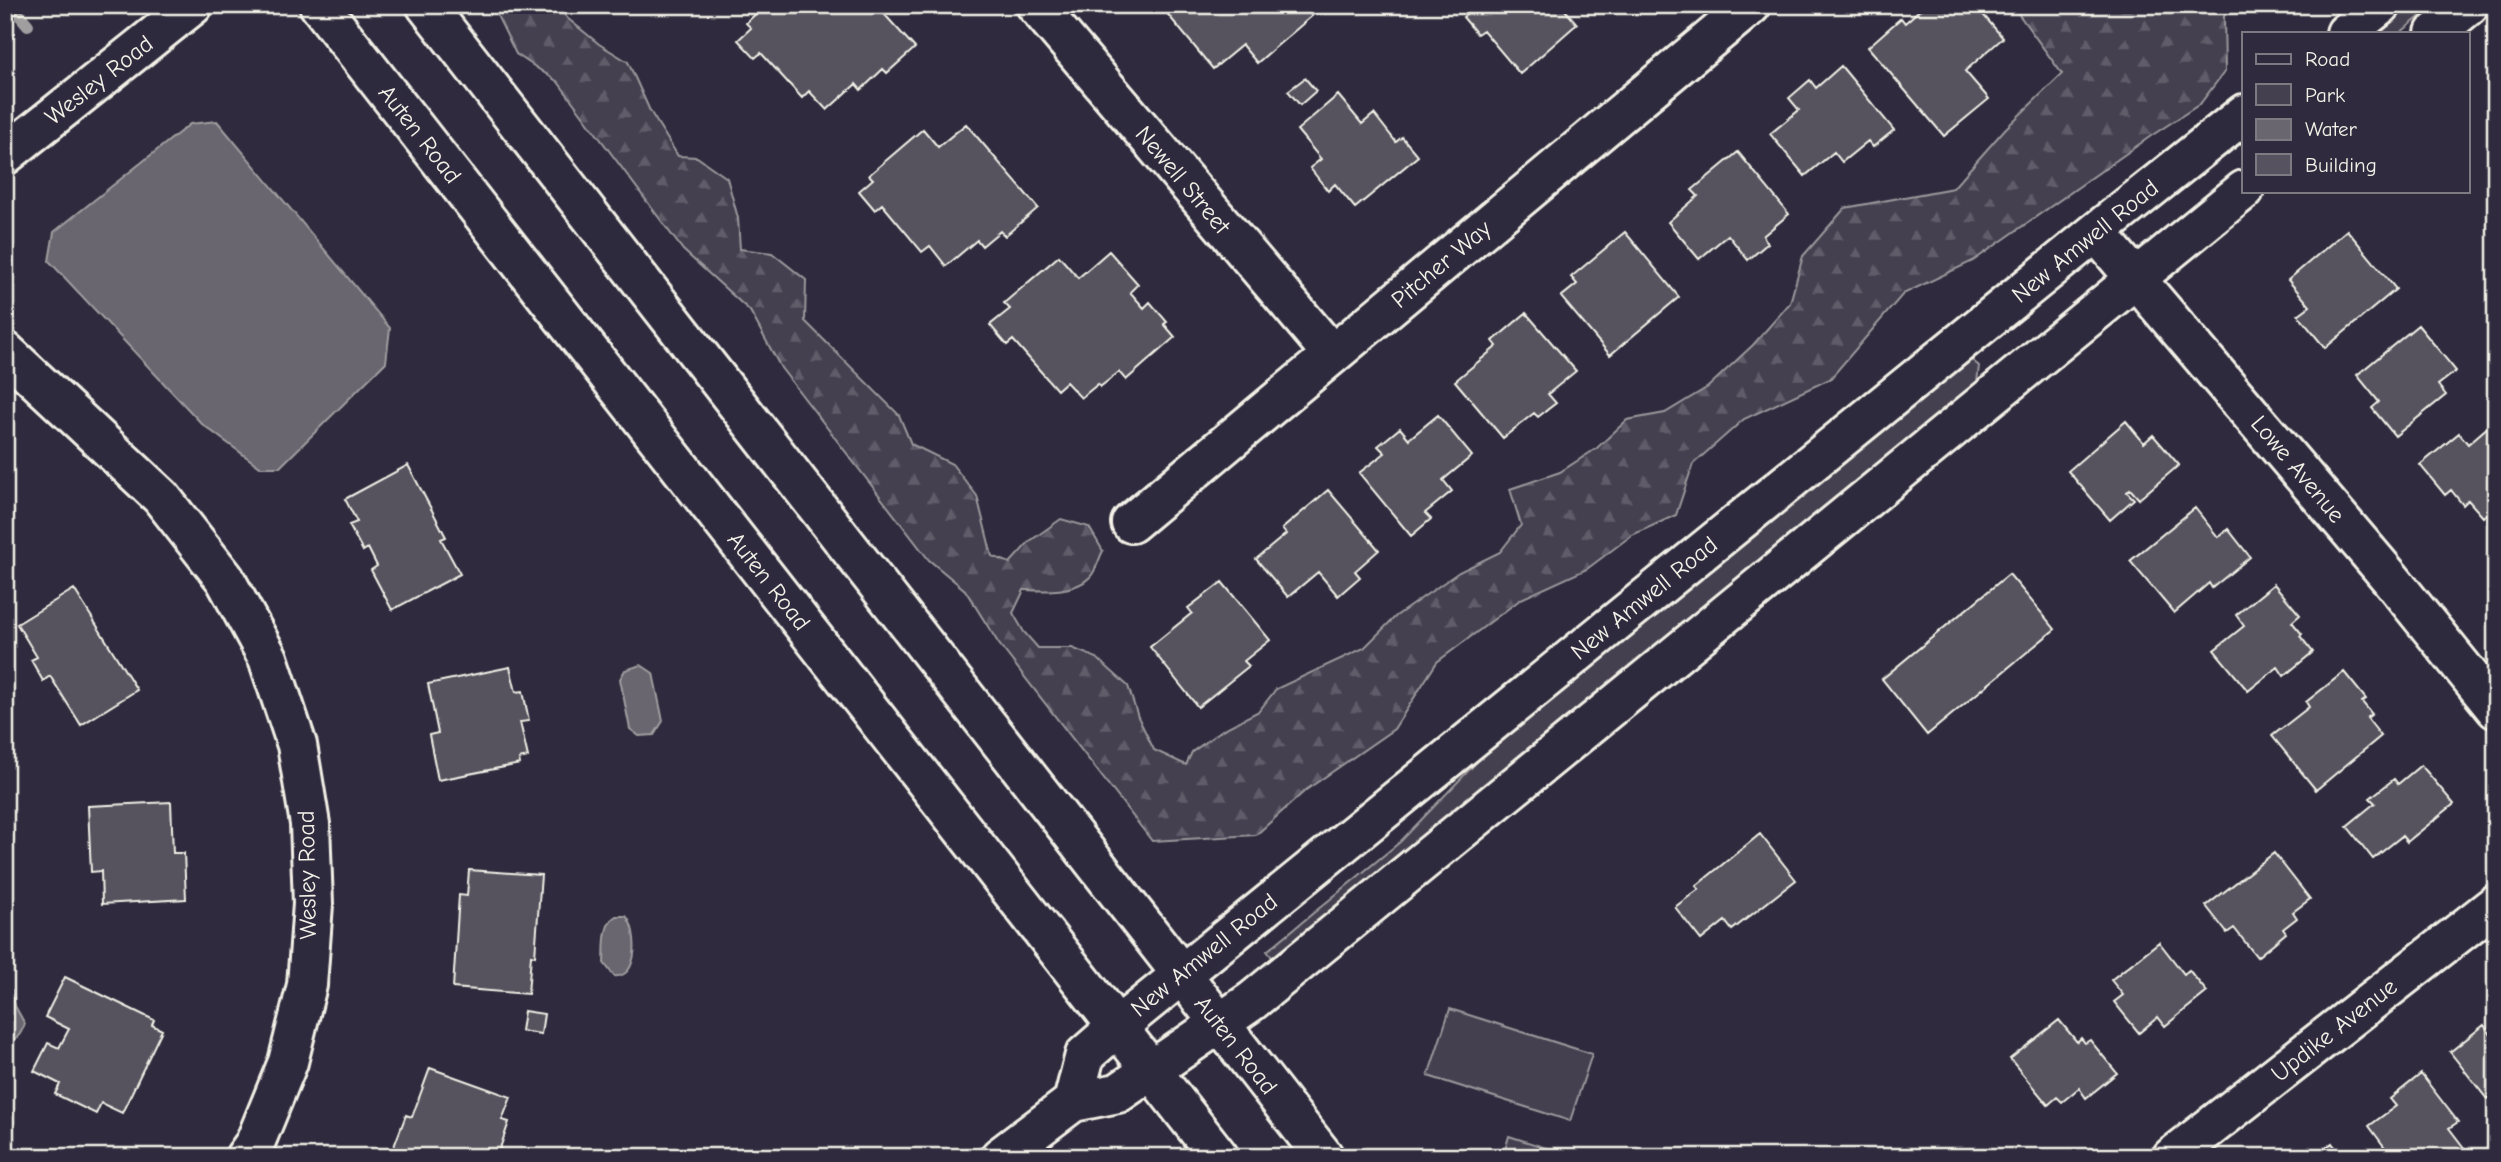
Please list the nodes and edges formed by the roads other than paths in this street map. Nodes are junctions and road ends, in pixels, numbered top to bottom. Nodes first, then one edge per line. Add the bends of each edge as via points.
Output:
1 (193, 5) edge
2 (319, 5) edge
3 (426, 5) edge
4 (1036, 5) edge
5 (2381, 5) edge
6 (2469, 5) edge
7 (1730, 12) edge
8 (2347, 32) edge
9 (2436, 32) edge
10 (2242, 116) edge
11 (5, 155) edge
12 (2242, 192) edge
13 (2096, 232) junction
14 (2136, 279) junction
15 (5, 351) edge
16 (1332, 354) junction
17 (1130, 523) dead end
18 (2496, 709) edge
19 (2496, 904) edge
20 (1181, 973) junction
21 (1221, 1025) junction
22 (1117, 1027) junction
23 (1152, 1070) junction
24 (1073, 1102) junction
25 (245, 1157) edge
26 (1000, 1157) edge
27 (1219, 1157) edge
28 (1324, 1157) edge
29 (2172, 1157) edge

1 - 11 street, Wesley Road
2 - 22 street, Auten Road
3 - 20 street, Auten Road
4 - 16 street, Newell Street
5 - 8 street
6 - 9 street
7 - 16 street, Pitcher Way
10 - 13 street, New Amwell Road
12 - 14 street
13 - 14 street, Lowe Avenue
13 - 20 street, New Amwell Road
14 - 18 street, Lowe Avenue
14 - 21 street
15 - 25 street, Wesley Road via 162,497 225,579 268,658 297,745 310,824 313,904 307,985 288,1062
16 - 17 street, Pitcher Way
19 - 29 street, Updike Avenue
20 - 21 street, Auten Road
20 - 22 street, New Amwell Road
21 - 23 street
21 - 28 street, Auten Road
22 - 23 street, Auten Road
22 - 24 street, New Amwell Road via 1085,1055
23 - 24 street via 1118,1093
23 - 27 street, Auten Road
24 - 26 street

